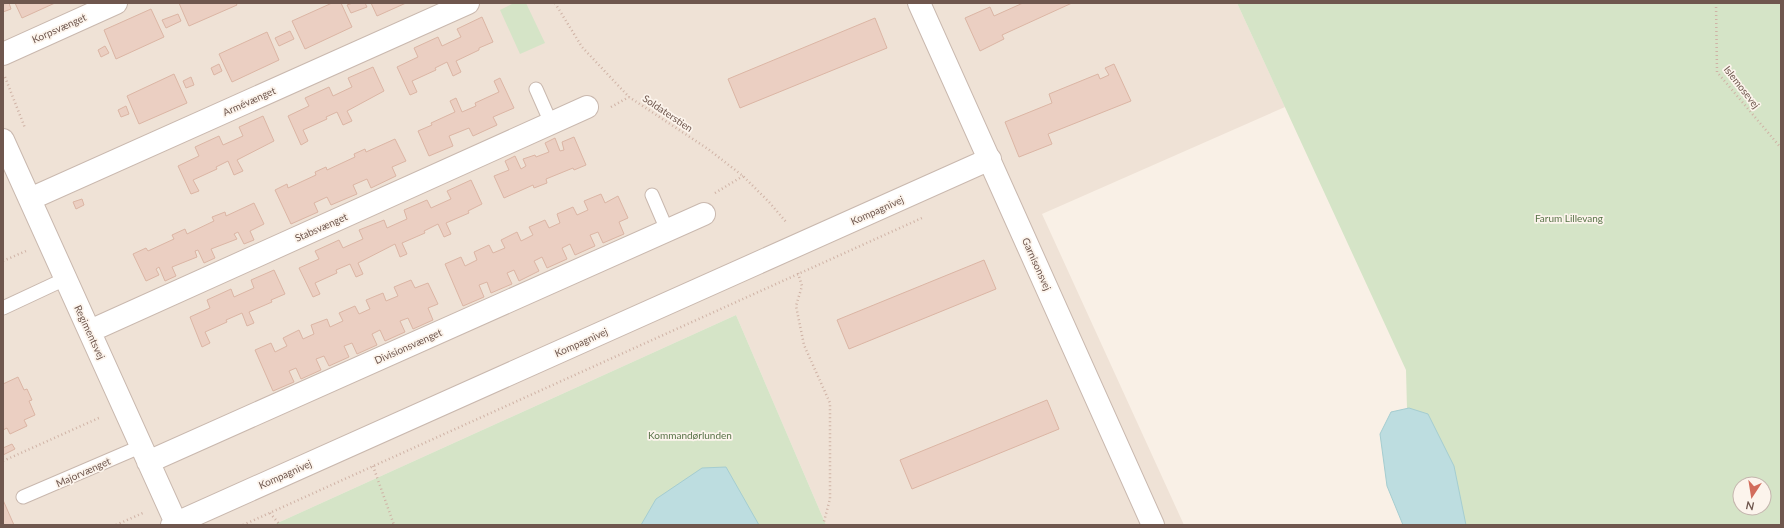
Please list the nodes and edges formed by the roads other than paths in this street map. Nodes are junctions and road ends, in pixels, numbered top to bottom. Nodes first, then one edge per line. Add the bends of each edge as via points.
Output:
1 (116, 3) edge
2 (468, 3) edge
3 (919, 3) edge
4 (3, 54) edge
5 (536, 88) dead end
6 (587, 107) dead end
7 (551, 122) junction
8 (3, 140) edge
9 (990, 159) junction
10 (652, 195) dead end
11 (30, 199) junction
12 (704, 214) road end
13 (667, 230) junction
14 (65, 279) junction
15 (3, 308) edge
16 (90, 331) junction
17 (145, 454) junction
18 (23, 497) dead end
19 (174, 524) edge
20 (1153, 525) edge

1 - 4 street, Korpsvænget
2 - 11 street, Armévænget
3 - 9 street, Garnisonsvej
5 - 7 lane
6 - 7 street, Stabsvænget
7 - 16 street, Stabsvænget
8 - 11 street, Regimentsvej
9 - 19 street, Kompagnivej
9 - 20 street, Garnisonsvej
10 - 13 lane
11 - 14 street, Regimentsvej
12 - 13 street, Divisionsvænget
13 - 17 street, Divisionsvænget
14 - 15 lane
14 - 16 street, Regimentsvej
16 - 17 street, Regimentsvej
17 - 18 lane, Majorvænget
17 - 19 street, Regimentsvej

